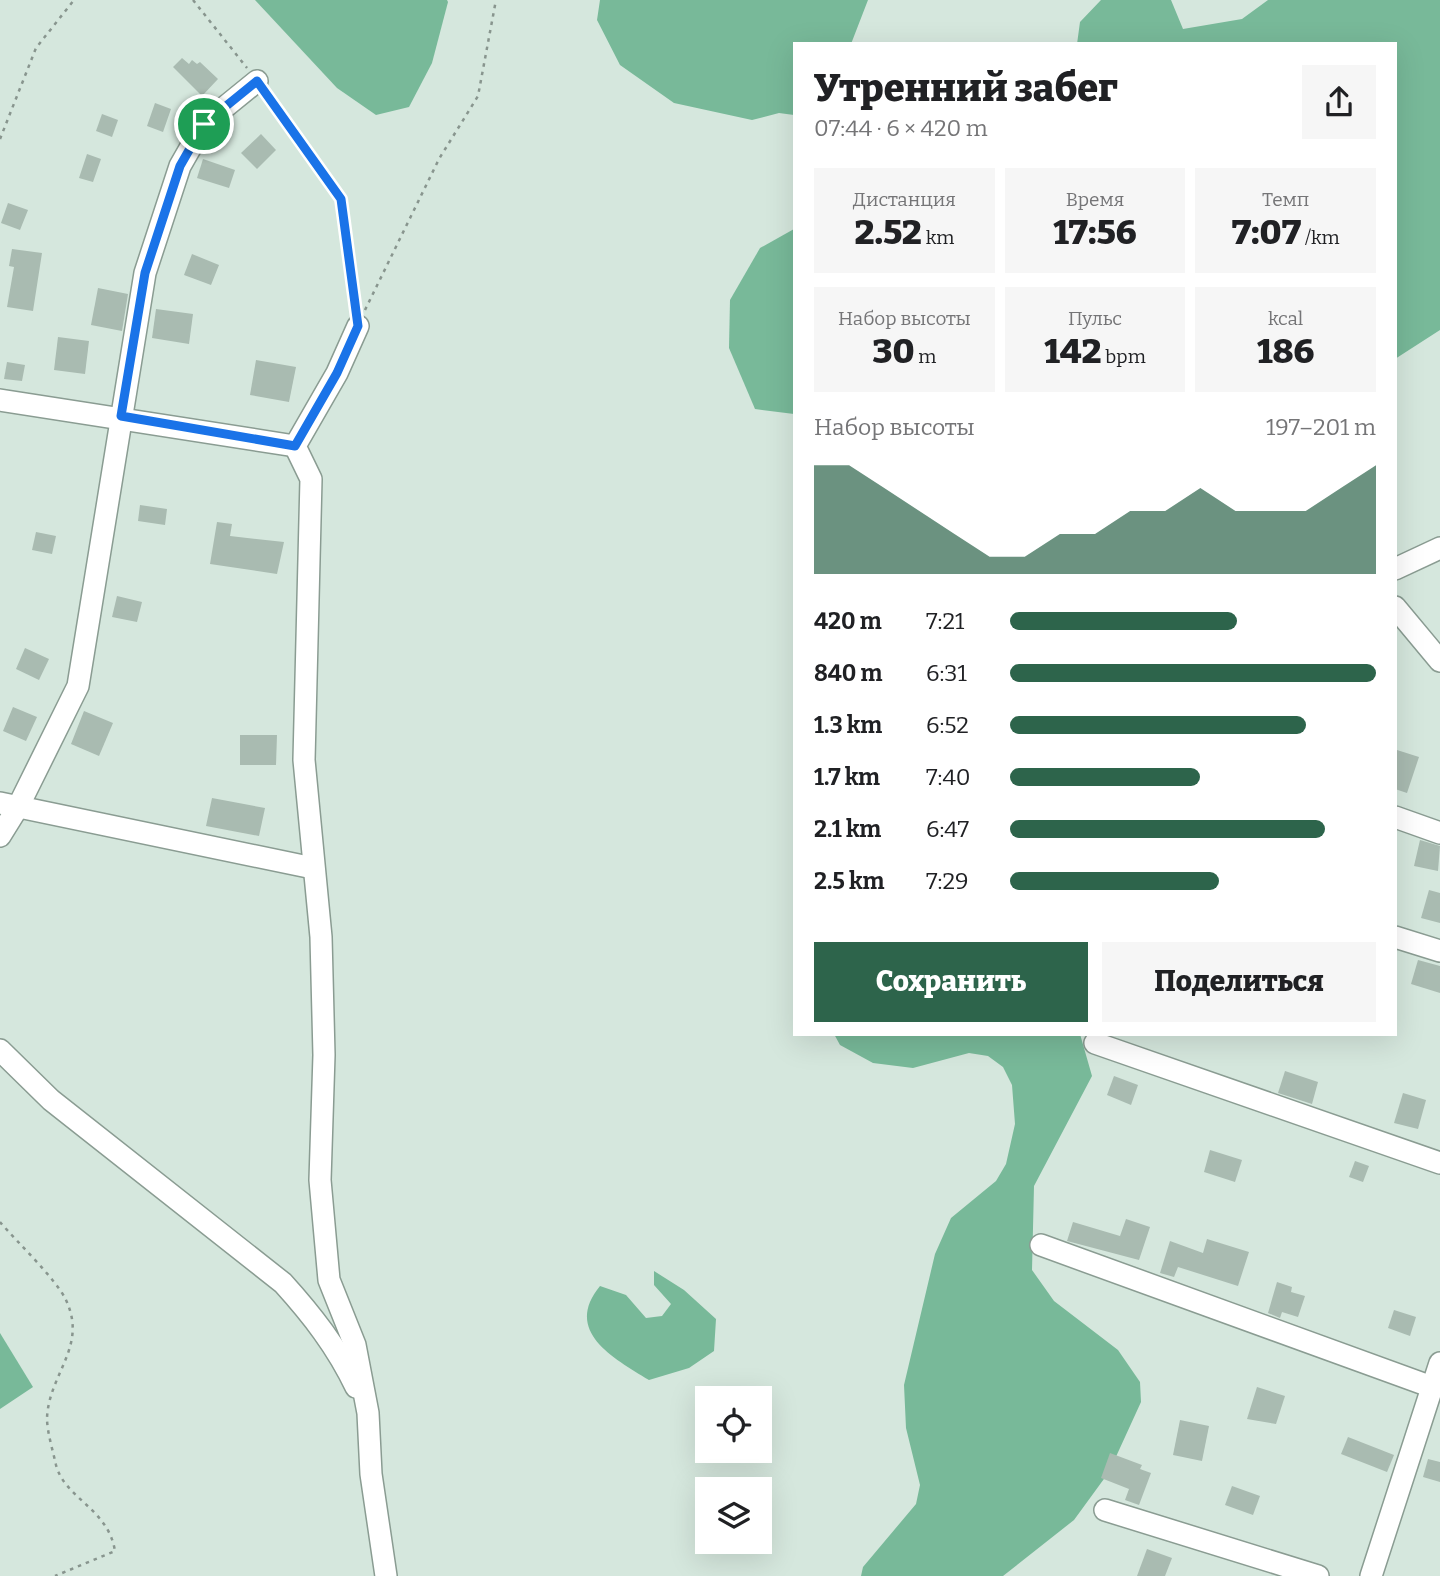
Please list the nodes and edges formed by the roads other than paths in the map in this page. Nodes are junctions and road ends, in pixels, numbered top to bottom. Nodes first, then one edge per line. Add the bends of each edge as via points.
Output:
1 (257, 81) road end
2 (358, 326) road end
3 (0, 400) edge
4 (121, 416) junction
5 (295, 446) junction
6 (1440, 548) edge
7 (1397, 568) edge
8 (1397, 609) edge
9 (1440, 661) edge
10 (9, 805) edge
11 (1397, 818) edge
12 (1440, 833) edge
13 (0, 836) edge
14 (313, 868) junction
15 (1397, 938) edge
16 (1440, 951) edge
17 (1095, 1043) dead end
18 (0, 1049) edge
19 (1440, 1163) edge
20 (1041, 1245) dead end
21 (1440, 1363) edge
22 (1432, 1387) junction
23 (368, 1413) junction
24 (1105, 1510) dead end
25 (387, 1576) edge
26 (1318, 1576) edge
27 (1371, 1576) edge

1 - 4 street via 204,124 180,166 145,273
2 - 5 street
3 - 4 street
4 - 5 street
4 - 10 street via 78,686
5 - 14 street via 311,478 304,760
6 - 7 street
8 - 9 street
10 - 13 street
10 - 14 street
11 - 12 street
14 - 23 street via 321,937 320,1180 329,1280 355,1345
15 - 16 street
17 - 19 street
18 - 23 street via 51,1100 283,1283 316,1319
20 - 22 street
21 - 22 street
22 - 27 street
23 - 25 street
24 - 26 street

